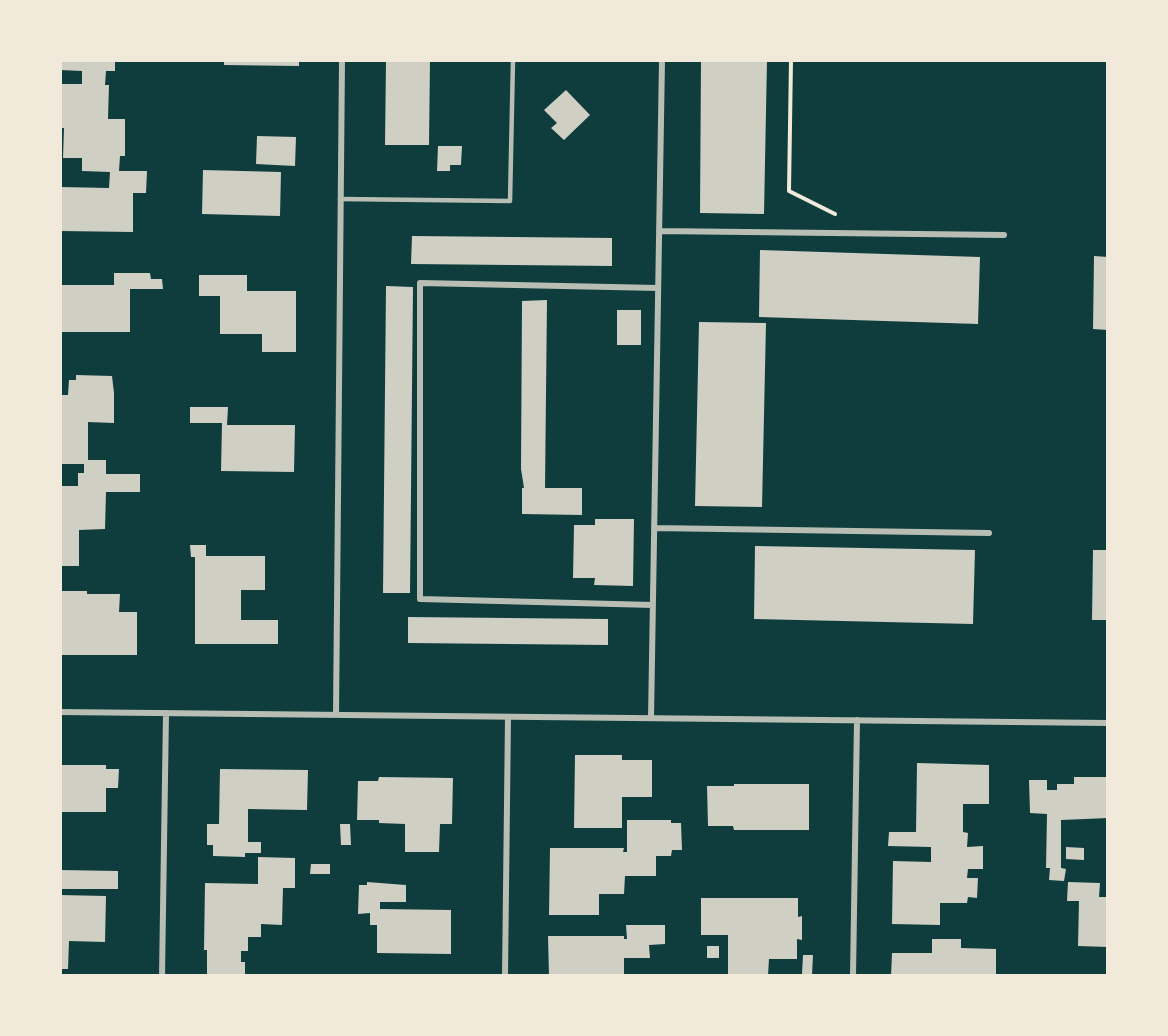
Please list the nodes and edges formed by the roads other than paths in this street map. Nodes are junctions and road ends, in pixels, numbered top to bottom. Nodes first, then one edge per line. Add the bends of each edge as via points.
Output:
1 (342, 60) edge
2 (513, 60) edge
3 (662, 60) edge
4 (340, 199) junction
5 (659, 231) junction
6 (1004, 235) dead end
7 (658, 288) junction
8 (654, 528) junction
9 (989, 533) dead end
10 (653, 605) junction
11 (60, 712) edge
12 (165, 713) junction
13 (336, 715) junction
14 (508, 717) junction
15 (651, 718) junction
16 (857, 720) junction
17 (1108, 723) edge
18 (162, 976) edge
19 (506, 976) edge
20 (853, 976) edge

1 - 4 street
2 - 4 lane via 510,201
3 - 5 street
4 - 13 street
5 - 6 street
5 - 7 street
7 - 8 street
7 - 10 street via 420,283 420,599
8 - 9 street
8 - 10 street
10 - 15 street
11 - 12 street
12 - 13 street
12 - 18 street
13 - 14 street
14 - 15 street
14 - 19 street
15 - 16 street
16 - 17 street
16 - 20 street

